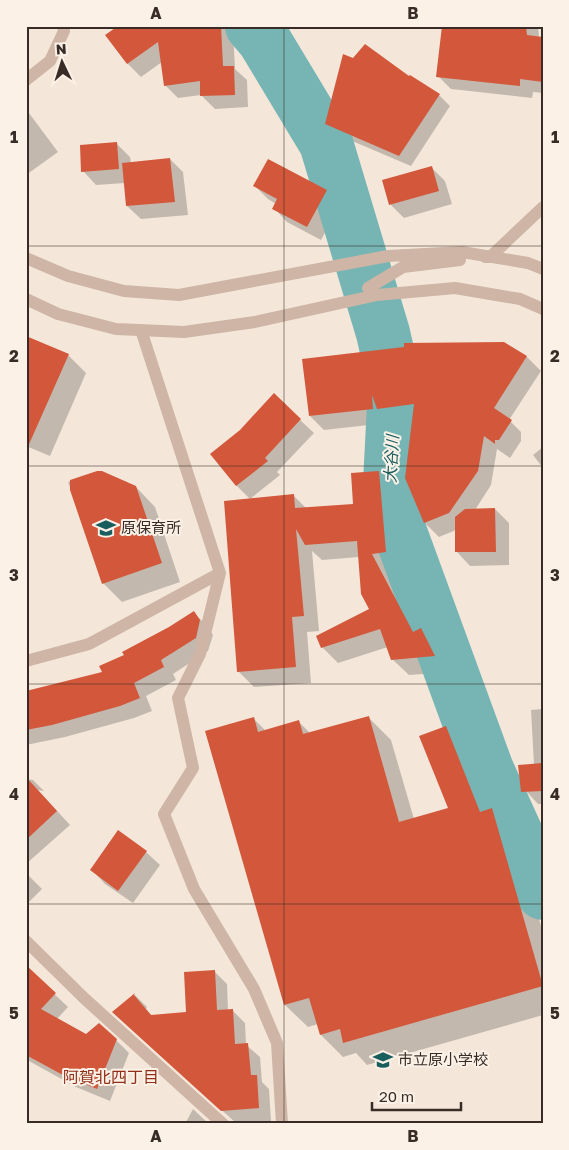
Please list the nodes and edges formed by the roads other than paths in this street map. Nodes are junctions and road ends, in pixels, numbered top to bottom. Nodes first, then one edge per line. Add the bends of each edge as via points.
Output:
1 (63, 26) edge
2 (26, 80) edge
3 (543, 207) edge
4 (490, 257) junction
5 (26, 258) edge
6 (543, 269) edge
7 (368, 288) dead end
8 (26, 299) edge
9 (543, 309) edge
10 (141, 330) junction
11 (220, 573) junction
12 (26, 661) edge
13 (26, 941) edge
14 (223, 1124) edge
15 (282, 1124) edge

1 - 2 street via 64,31 50,61
3 - 4 street
4 - 5 street via 462,252 388,256 179,295 124,291 68,276
4 - 6 street via 528,263
4 - 7 street via 403,267
8 - 10 street via 58,314 116,329
9 - 10 street via 520,299 455,288 377,296 256,322 184,332
10 - 11 street
11 - 12 street via 89,644
11 - 15 street via 200,654 178,698 193,768 164,814 194,889 254,989 277,1043
13 - 14 street

